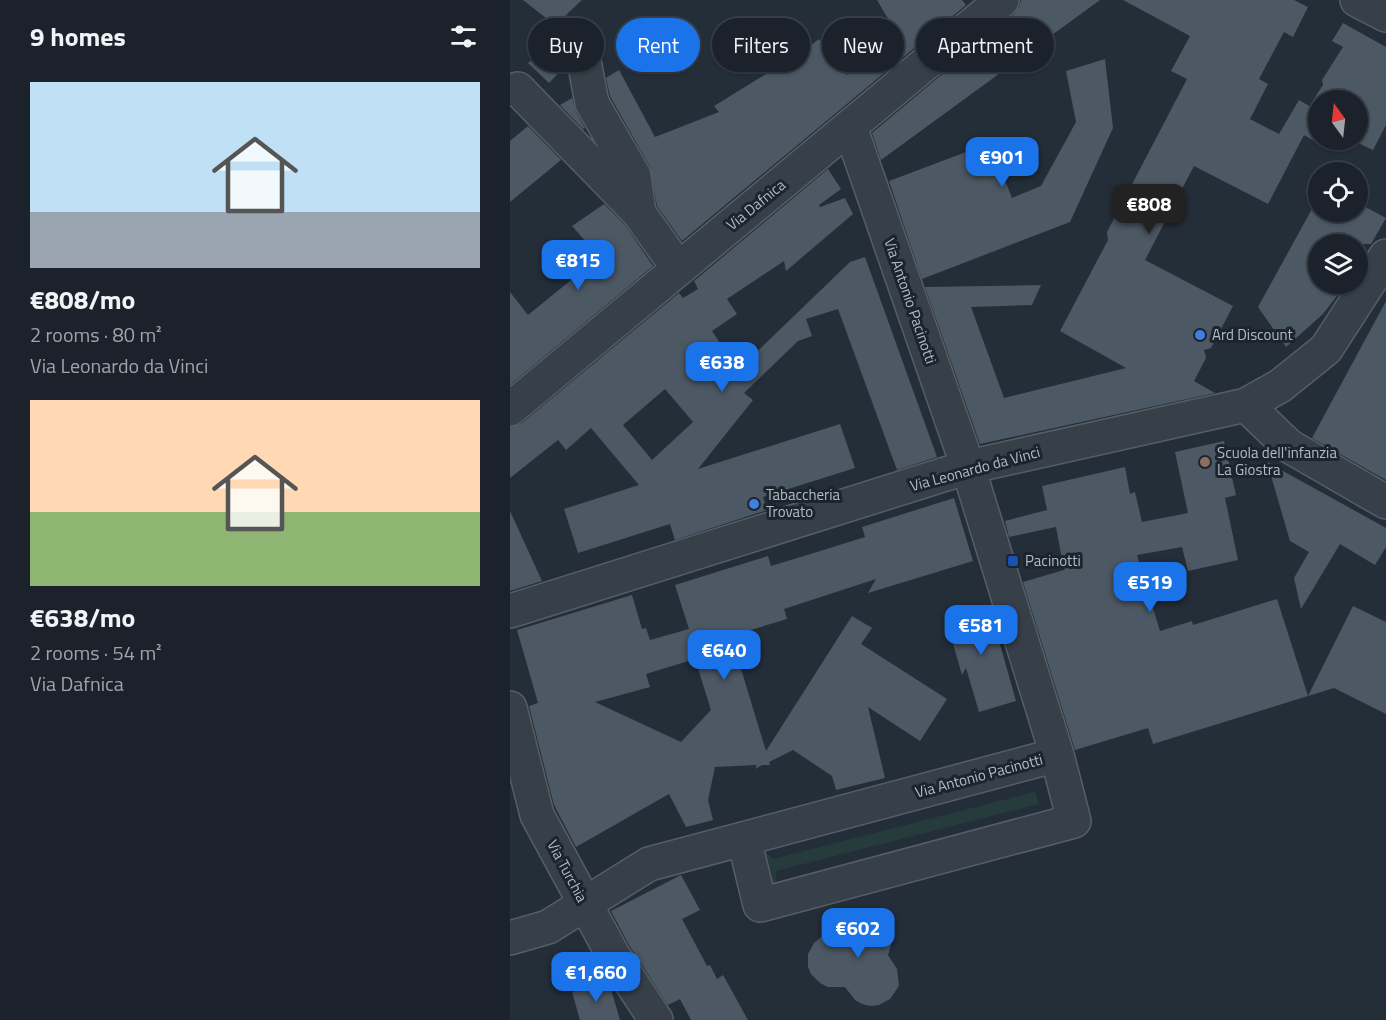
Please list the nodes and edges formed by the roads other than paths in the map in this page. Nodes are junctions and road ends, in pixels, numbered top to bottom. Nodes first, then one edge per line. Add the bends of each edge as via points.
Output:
1 (1002, 0) edge
2 (1357, 0) edge
3 (1386, 15) edge
4 (586, 72) edge
5 (518, 89) dead end
6 (850, 127) junction
7 (639, 213) junction
8 (1385, 262) edge
9 (678, 268) junction
10 (1246, 405) junction
11 (510, 409) edge
12 (968, 467) junction
13 (1386, 502) edge
14 (510, 611) edge
15 (510, 708) edge
16 (1057, 755) junction
17 (744, 839) junction
18 (584, 904) junction
19 (510, 938) edge
20 (656, 1020) edge

1 - 6 street, Via Dafnica
2 - 3 street
4 - 7 street via 592,103 634,176
5 - 7 street
6 - 9 street, Via Dafnica
6 - 12 street, Via Antonio Pacinotti
7 - 9 street
8 - 10 street, Via Leonardo da Vinci via 1326,349 1280,386
9 - 11 street, Via Dafnica
10 - 12 street, Via Leonardo da Vinci
10 - 13 street via 1289,446
12 - 14 street, Via Leonardo da Vinci
12 - 16 street, Via Antonio Pacinotti
15 - 18 street, Via Turchia via 537,815
16 - 17 street, Via Antonio Pacinotti
16 - 17 street via 1074,821 760,905
17 - 18 street, Via Antonio Pacinotti via 650,864
18 - 19 street, Via Antonio Pacinotti via 548,927
18 - 20 street, Via Turchia

